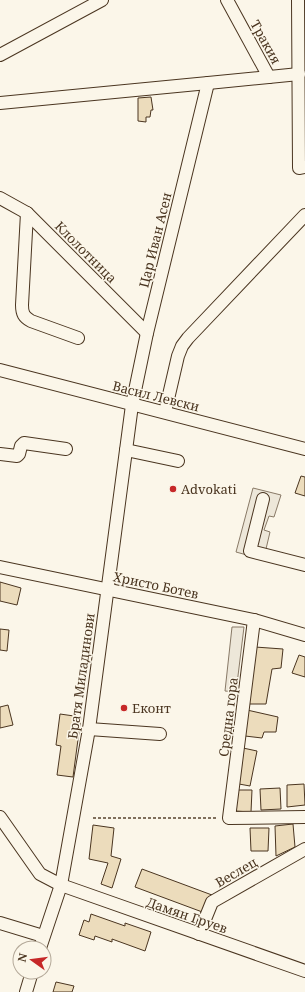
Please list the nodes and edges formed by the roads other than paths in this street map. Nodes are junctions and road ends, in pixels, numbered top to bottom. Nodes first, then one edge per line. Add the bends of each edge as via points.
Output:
1 (102, 0) edge
2 (227, 0) edge
3 (298, 0) edge
4 (0, 55) edge
5 (299, 74) junction
6 (269, 77) junction
7 (208, 83) junction
8 (0, 103) edge
9 (305, 168) edge
10 (0, 198) edge
11 (27, 213) junction
12 (305, 215) edge
13 (147, 333) junction
14 (78, 338) dead end
15 (0, 370) edge
16 (132, 405) junction
17 (165, 412) junction
18 (66, 449) dead end
19 (305, 449) edge
20 (126, 450) junction
21 (0, 454) edge
22 (178, 461) dead end
23 (263, 499) dead end
24 (305, 565) edge
25 (0, 567) edge
26 (108, 589) junction
27 (254, 620) junction
28 (305, 635) edge
29 (89, 729) junction
30 (160, 734) dead end
31 (0, 816) edge
32 (305, 817) edge
33 (305, 849) edge
34 (61, 885) junction
35 (0, 923) edge
36 (199, 934) junction
37 (43, 936) junction
38 (42, 940) edge
39 (305, 971) edge
40 (30, 980) edge
41 (26, 992) edge

1 - 4 street
2 - 6 street, Тракия
3 - 5 street
5 - 6 street
5 - 9 street via 299,168
6 - 7 street
7 - 8 street
7 - 13 street, Цар Иван Асен
10 - 11 street, Клолотница
11 - 13 street, Клолотница
11 - 14 street via 22,313 31,321
12 - 17 street via 182,346
13 - 16 street, Цар Иван Асен
15 - 16 street, Васил Левски
16 - 17 street, Васил Левски
16 - 20 street, Братя Миладинови
17 - 19 street, Васил Левски
18 - 21 street via 24,443 17,456
20 - 22 street
20 - 26 street, Братя Миладинови
23 - 24 street via 250,551
25 - 26 street, Христо Ботев
26 - 27 street, Христо Ботев
26 - 29 street, Братя Миладинови
27 - 28 street, Христо Ботев
27 - 32 street, Средна гора via 229,818
29 - 30 street
29 - 34 street, Братя Миладинови
31 - 34 street, Дамян Груев via 40,874
33 - 36 street, Веслец via 212,902
34 - 36 street, Дамян Груев
34 - 37 street, Братя Миладинови
35 - 37 street
36 - 39 street, Дамян Груев
37 - 38 street, Братя Миладинови
40 - 41 street

